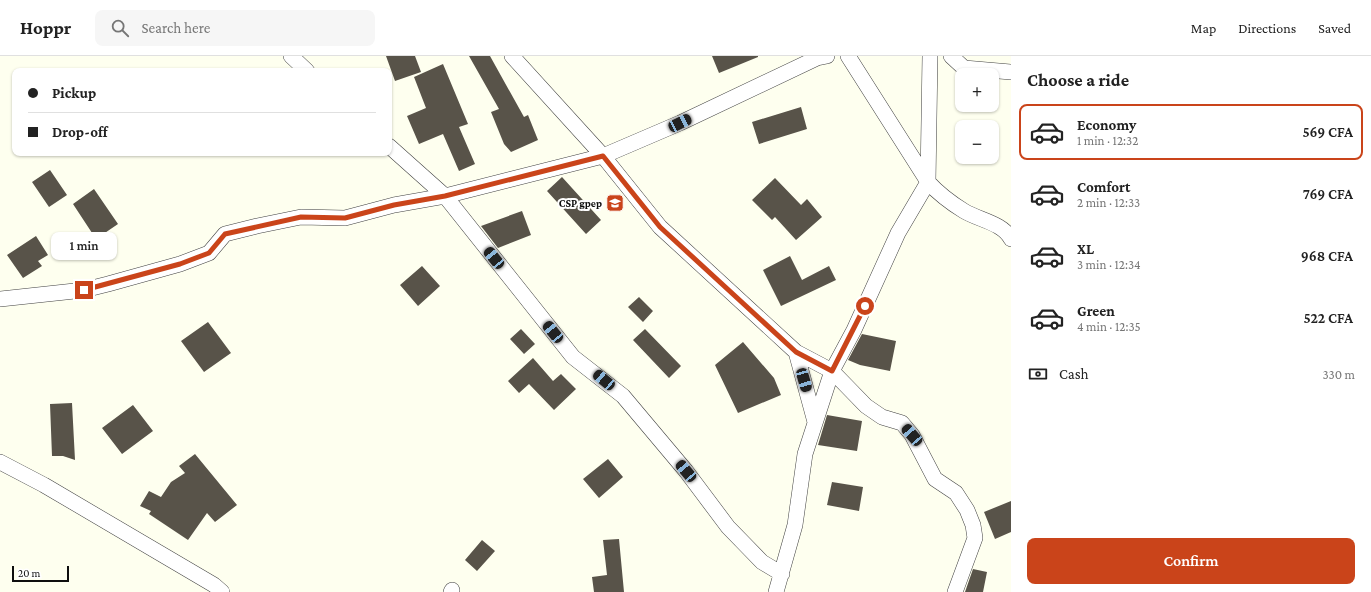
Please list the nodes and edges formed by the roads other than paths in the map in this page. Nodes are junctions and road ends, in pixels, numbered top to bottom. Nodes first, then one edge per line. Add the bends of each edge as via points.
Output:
1 (291, 56) edge
2 (512, 56) edge
3 (848, 56) edge
4 (930, 56) edge
5 (951, 56) edge
6 (821, 57) edge
7 (304, 68) edge
8 (1011, 72) edge
9 (392, 149) edge
10 (603, 156) junction
11 (928, 182) junction
12 (445, 196) junction
13 (1011, 239) edge
14 (0, 300) edge
15 (796, 352) junction
16 (832, 371) junction
17 (815, 422) junction
18 (0, 462) edge
19 (782, 574) junction
20 (222, 592) edge
21 (776, 592) edge
22 (955, 592) edge

1 - 7 street
2 - 10 street
3 - 11 street
4 - 11 street
5 - 8 street via 964,68
6 - 10 street
9 - 12 street
10 - 12 street
10 - 15 street via 660,227
11 - 13 street via 965,212 992,224 1008,234
11 - 16 street via 898,233 854,330
12 - 14 street via 394,205 345,218 301,217 257,226 225,234 209,253 180,264 84,290
12 - 19 street via 573,357 623,396 728,526 762,562
15 - 16 street
15 - 17 street
16 - 17 street
16 - 22 street via 866,406 882,417 902,423 912,435 935,479 956,493 967,510 975,538
17 - 19 street via 805,454 795,524
18 - 20 street via 44,485
19 - 21 street

